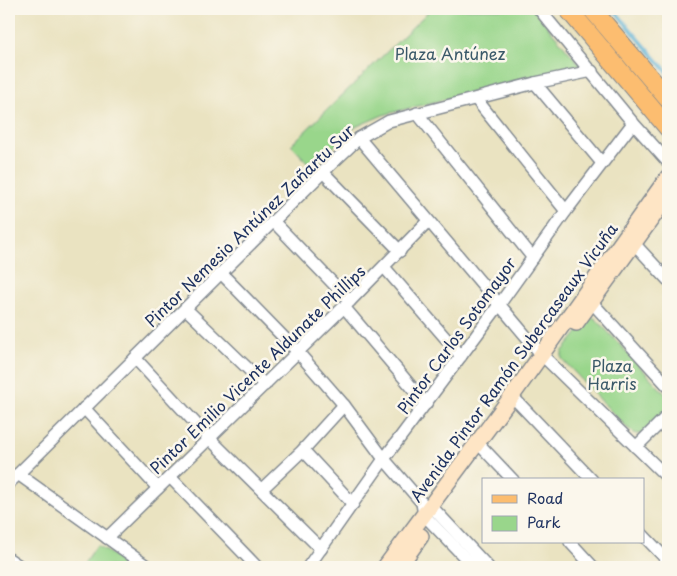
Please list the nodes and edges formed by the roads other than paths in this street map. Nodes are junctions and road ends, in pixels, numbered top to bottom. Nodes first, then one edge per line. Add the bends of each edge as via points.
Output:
1 (539, 9) edge
2 (568, 9) edge
3 (592, 9) edge
4 (592, 71) junction
5 (535, 83) junction
6 (476, 99) junction
7 (668, 100) edge
8 (417, 113) junction
9 (633, 123) junction
10 (668, 128) edge
11 (359, 138) junction
12 (668, 162) edge
13 (602, 163) junction
14 (323, 172) junction
15 (668, 177) edge
16 (668, 196) edge
17 (566, 211) junction
18 (273, 221) junction
19 (428, 221) junction
20 (630, 239) junction
21 (400, 251) junction
22 (533, 258) junction
23 (384, 267) junction
24 (222, 274) junction
25 (668, 280) edge
26 (588, 298) junction
27 (347, 304) junction
28 (499, 305) junction
29 (186, 309) junction
30 (297, 351) junction
31 (461, 356) junction
32 (545, 357) junction
33 (135, 358) junction
34 (265, 385) junction
35 (668, 386) edge
36 (515, 399) junction
37 (426, 404) junction
38 (344, 405) junction
39 (84, 408) junction
40 (668, 416) edge
41 (210, 440) junction
42 (481, 445) junction
43 (636, 447) junction
44 (303, 450) junction
45 (384, 459) junction
46 (18, 474) junction
47 (170, 477) junction
48 (510, 478) edge
49 (590, 478) edge
50 (668, 478) edge
51 (9, 483) edge
52 (158, 488) junction
53 (262, 489) junction
54 (353, 504) junction
55 (429, 512) junction
56 (644, 536) edge
57 (107, 538) junction
58 (572, 544) edge
59 (321, 549) junction
60 (9, 559) edge
61 (668, 562) edge
62 (20, 567) edge
63 (148, 567) edge
64 (257, 567) edge
65 (308, 567) edge
66 (385, 567) edge
67 (399, 567) edge
68 (474, 567) edge
69 (488, 567) edge
70 (593, 567) edge

1 - 4 street
2 - 10 main road
3 - 7 main road
4 - 5 street, Pintor Nemesio Antúnez Zañartu Sur
4 - 9 street
5 - 6 street, Pintor Nemesio Antúnez Zañartu Sur
5 - 13 street
6 - 8 street, Pintor Nemesio Antúnez Zañartu Sur
6 - 17 street
8 - 11 street, Pintor Nemesio Antúnez Zañartu Sur via 389,121
8 - 22 street
9 - 12 street
9 - 13 street, Pintor Carlos Sotomayor
11 - 14 street, Pintor Nemesio Antúnez Zañartu Sur
11 - 19 street
13 - 17 street, Pintor Carlos Sotomayor
14 - 18 street, Pintor Nemesio Antúnez Zañartu Sur
14 - 21 street
15 - 20 street, Avenida Pintor Ramón Subercaseaux Vicuña
16 - 20 street, Avenida Pintor Ramón Subercaseaux Vicuña
17 - 22 street, Pintor Carlos Sotomayor
18 - 24 street, Pintor Nemesio Antúnez Zañartu Sur
18 - 27 street
19 - 21 street, Pintor Emilio Vicente Aldunate Phillips
19 - 28 street
20 - 25 street
20 - 26 street, Avenida Pintor Ramón Subercaseaux Vicuña
21 - 23 street, Pintor Emilio Vicente Aldunate Phillips
22 - 28 street, Pintor Carlos Sotomayor
23 - 27 street, Pintor Emilio Vicente Aldunate Phillips
23 - 31 street
24 - 29 street, Pintor Nemesio Antúnez Zañartu Sur
24 - 30 street
26 - 32 street, Avenida Pintor Ramón Subercaseaux Vicuña
26 - 35 street
27 - 30 street, Pintor Emilio Vicente Aldunate Phillips
27 - 37 street
28 - 31 street, Pintor Carlos Sotomayor
28 - 32 street
29 - 33 street, Pintor Nemesio Antúnez Zañartu Sur
29 - 34 street
30 - 34 street, Pintor Emilio Vicente Aldunate Phillips
30 - 38 street
31 - 37 street, Pintor Carlos Sotomayor
32 - 36 street, Avenida Pintor Ramón Subercaseaux Vicuña
32 - 43 street
33 - 39 street, Pintor Nemesio Antúnez Zañartu Sur
33 - 41 street
34 - 41 street, Pintor Emilio Vicente Aldunate Phillips
36 - 42 street, Avenida Pintor Ramón Subercaseaux Vicuña
36 - 49 street
37 - 45 street, Pintor Carlos Sotomayor
38 - 44 street
38 - 45 street
39 - 46 street, Pintor Nemesio Antúnez Zañartu Sur
39 - 52 street
40 - 43 street
41 - 47 street, Pintor Emilio Vicente Aldunate Phillips
41 - 53 street
42 - 48 street
42 - 55 street, Avenida Pintor Ramón Subercaseaux Vicuña
43 - 50 street
44 - 53 street
44 - 54 street
45 - 54 street, Pintor Carlos Sotomayor
45 - 55 street
46 - 51 street, Pintor Nemesio Antúnez Zañartu Sur
46 - 57 street
47 - 52 street, Pintor Emilio Vicente Aldunate Phillips
47 - 64 street
52 - 57 street, Pintor Emilio Vicente Aldunate Phillips
53 - 59 street
54 - 59 street, Pintor Carlos Sotomayor
55 - 66 street, Avenida Pintor Ramón Subercaseaux Vicuña
55 - 67 street, Avenida Pintor Ramón Subercaseaux Vicuña
55 - 68 street
55 - 69 street
56 - 61 street
57 - 63 street
58 - 70 street
59 - 65 street, Pintor Carlos Sotomayor
60 - 62 street

